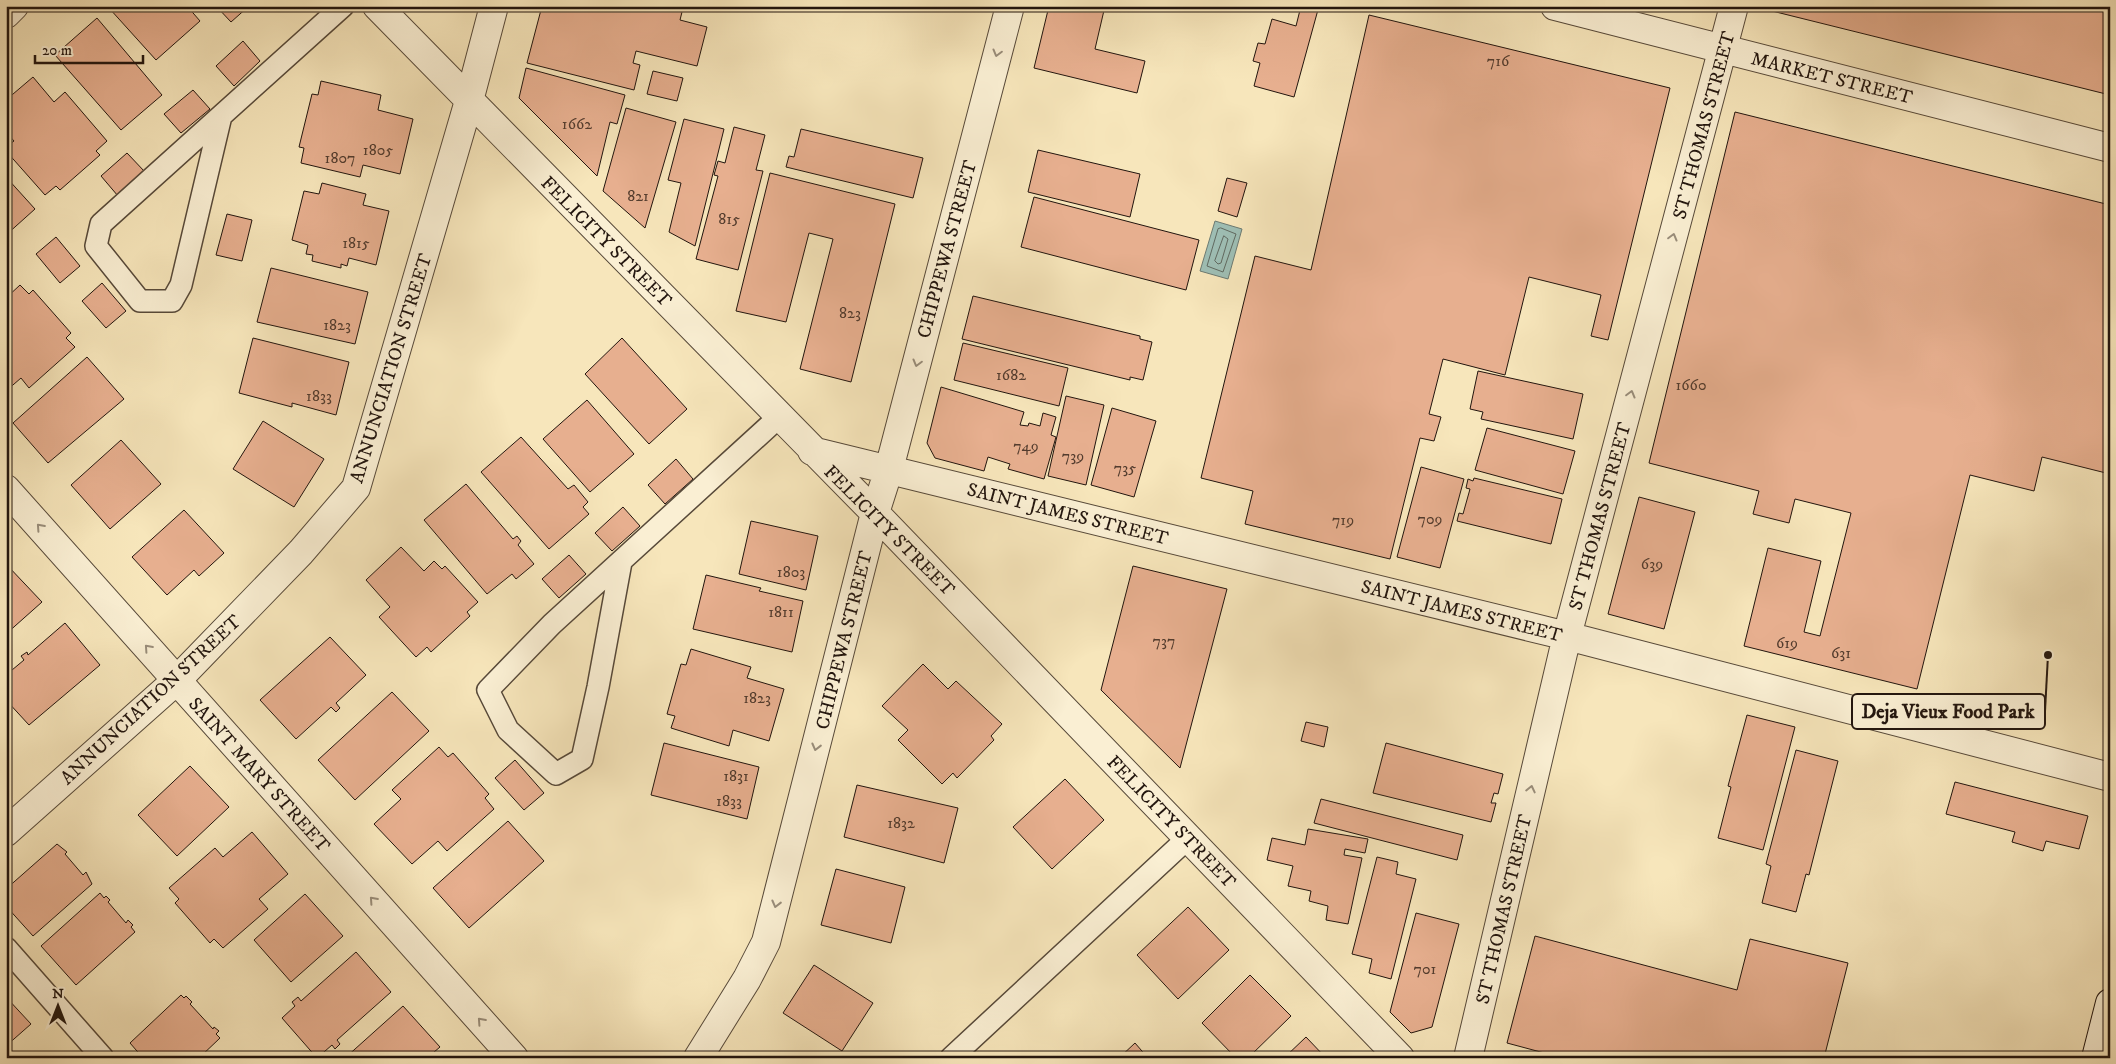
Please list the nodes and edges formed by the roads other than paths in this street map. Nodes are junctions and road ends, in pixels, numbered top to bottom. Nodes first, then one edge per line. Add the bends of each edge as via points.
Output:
1 (14, 6) edge
2 (343, 6) edge
3 (376, 6) edge
4 (494, 6) edge
5 (1010, 6) edge
6 (1555, 6) edge
7 (1734, 6) edge
8 (6, 14) edge
9 (1723, 49) junction
10 (469, 101) junction
11 (221, 116) junction
12 (2110, 148) edge
13 (780, 416) junction
14 (812, 451) junction
15 (889, 469) junction
16 (6, 489) edge
17 (875, 513) junction
18 (621, 562) junction
19 (1567, 636) junction
20 (177, 680) junction
21 (2110, 776) edge
22 (6, 832) edge
23 (1188, 838) junction
24 (6, 948) edge
25 (2110, 1003) edge
26 (103, 1058) edge
27 (514, 1058) edge
28 (698, 1058) edge
29 (951, 1058) edge
30 (1400, 1058) edge
31 (1468, 1058) edge
32 (2096, 1058) edge

1 - 8 street
2 - 11 lane
3 - 10 street, FELICITY STREET
4 - 10 street, ANNUNCIATION STREET
5 -> 15 street, CHIPPEWA STREET
6 - 9 street, MARKET STREET
7 - 9 street, ST THOMAS STREET
9 - 12 street, MARKET STREET
19 -> 9 street, ST THOMAS STREET
10 - 13 street, FELICITY STREET
10 - 20 street, ANNUNCIATION STREET via 356,488 301,552
11 - 11 lane via 100,224 96,246 140,301 172,301 181,285
13 - 14 street, FELICITY STREET
13 - 18 lane
14 - 15 street, SAINT JAMES STREET
14 - 17 street, FELICITY STREET
15 - 17 street, CHIPPEWA STREET
15 - 19 street, SAINT JAMES STREET
20 -> 16 street, SAINT MARY STREET
17 - 23 street, FELICITY STREET
17 -> 28 street, CHIPPEWA STREET via 766,942
18 - 18 lane via 552,624 488,690 508,730 556,774 582,759
19 - 21 street, SAINT JAMES STREET
31 -> 19 street, ST THOMAS STREET
20 - 22 street, ANNUNCIATION STREET
27 -> 20 street, SAINT MARY STREET
23 - 29 lane
23 - 30 street, FELICITY STREET
24 - 26 lane
25 - 32 street

